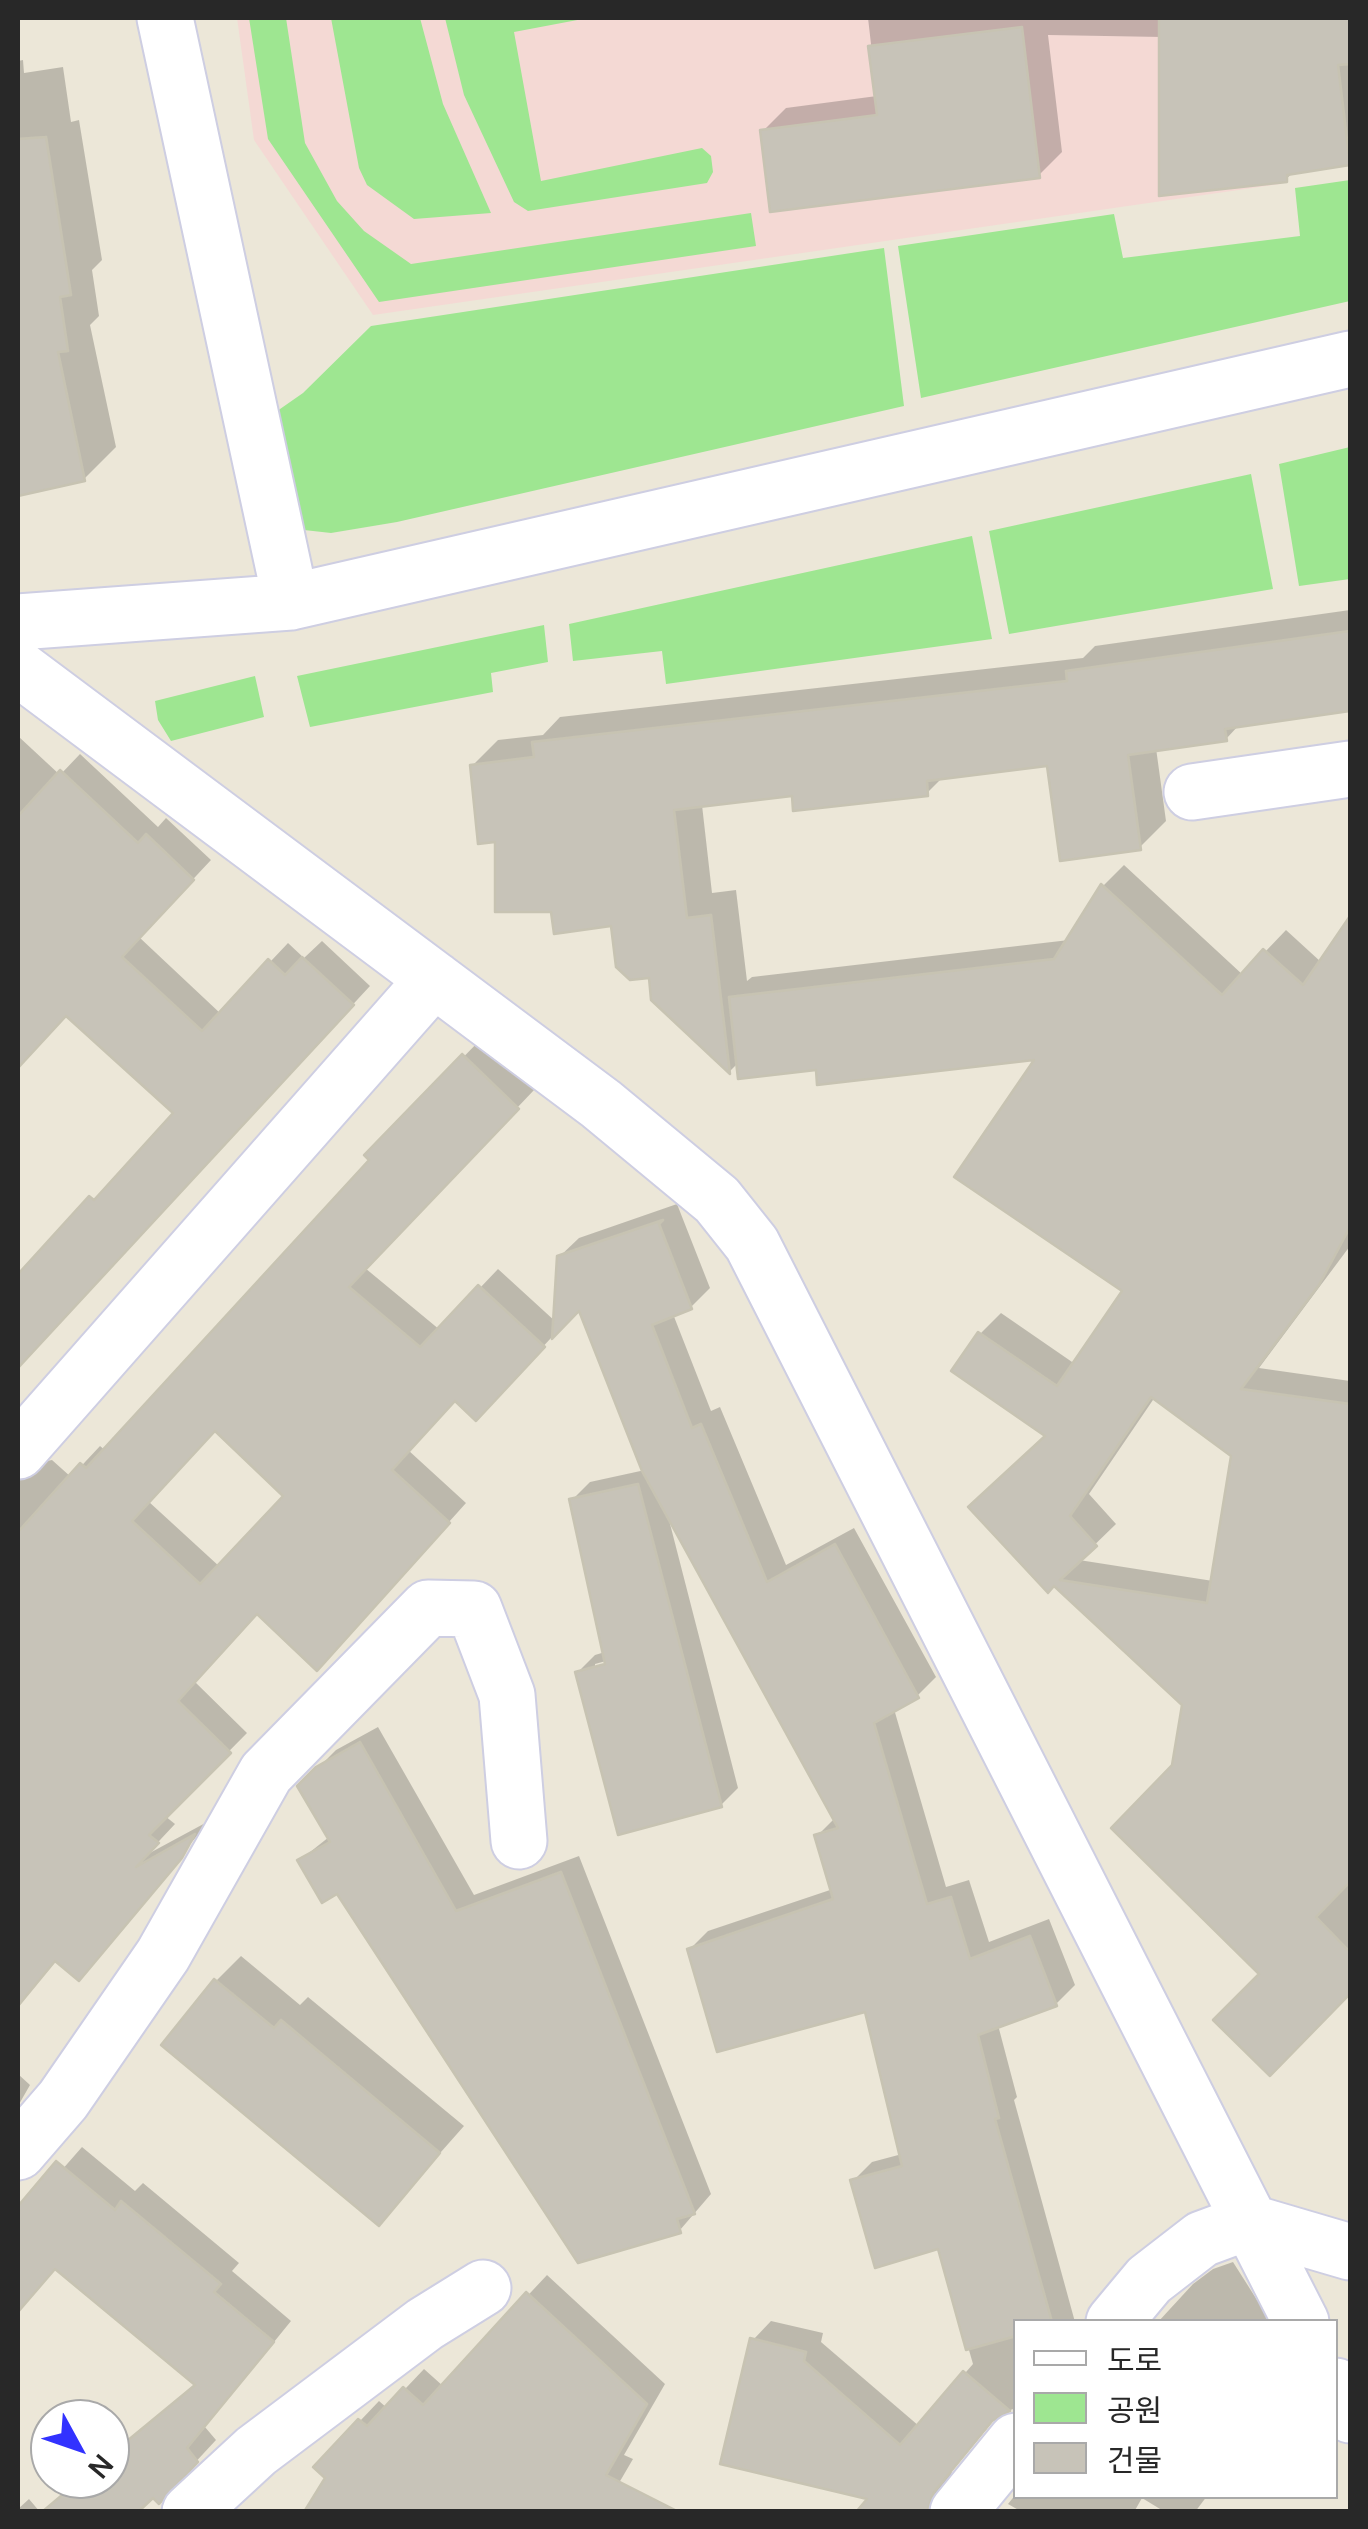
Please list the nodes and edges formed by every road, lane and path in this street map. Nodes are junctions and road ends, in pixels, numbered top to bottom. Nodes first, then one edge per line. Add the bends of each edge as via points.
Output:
1 (165, 18) edge
2 (1350, 360) edge
3 (290, 602) junction
4 (18, 622) edge
5 (18, 668) edge
6 (1350, 769) edge
7 (1192, 792) dead end
8 (434, 979) junction
9 (18, 1451) edge
10 (519, 1841) dead end
11 (18, 2152) edge
12 (1248, 2222) junction
13 (1350, 2252) edge
14 (482, 2288) dead end
15 (1116, 2319) edge
16 (1299, 2319) edge
17 (1338, 2390) edge
18 (1350, 2414) edge
19 (1013, 2445) edge
20 (190, 2512) edge
21 (958, 2512) edge

1 - 3 street
2 - 3 street
3 - 4 street
5 - 8 street
6 - 7 street
8 - 9 street
8 - 12 street via 717,1200 752,1244
10 - 11 street via 507,1695 474,1610 428,1608 266,1773 162,1955
12 - 13 street
12 - 15 street via 1202,2238 1149,2280
12 - 16 street
14 - 20 street via 256,2451
17 - 18 street
19 - 21 street

